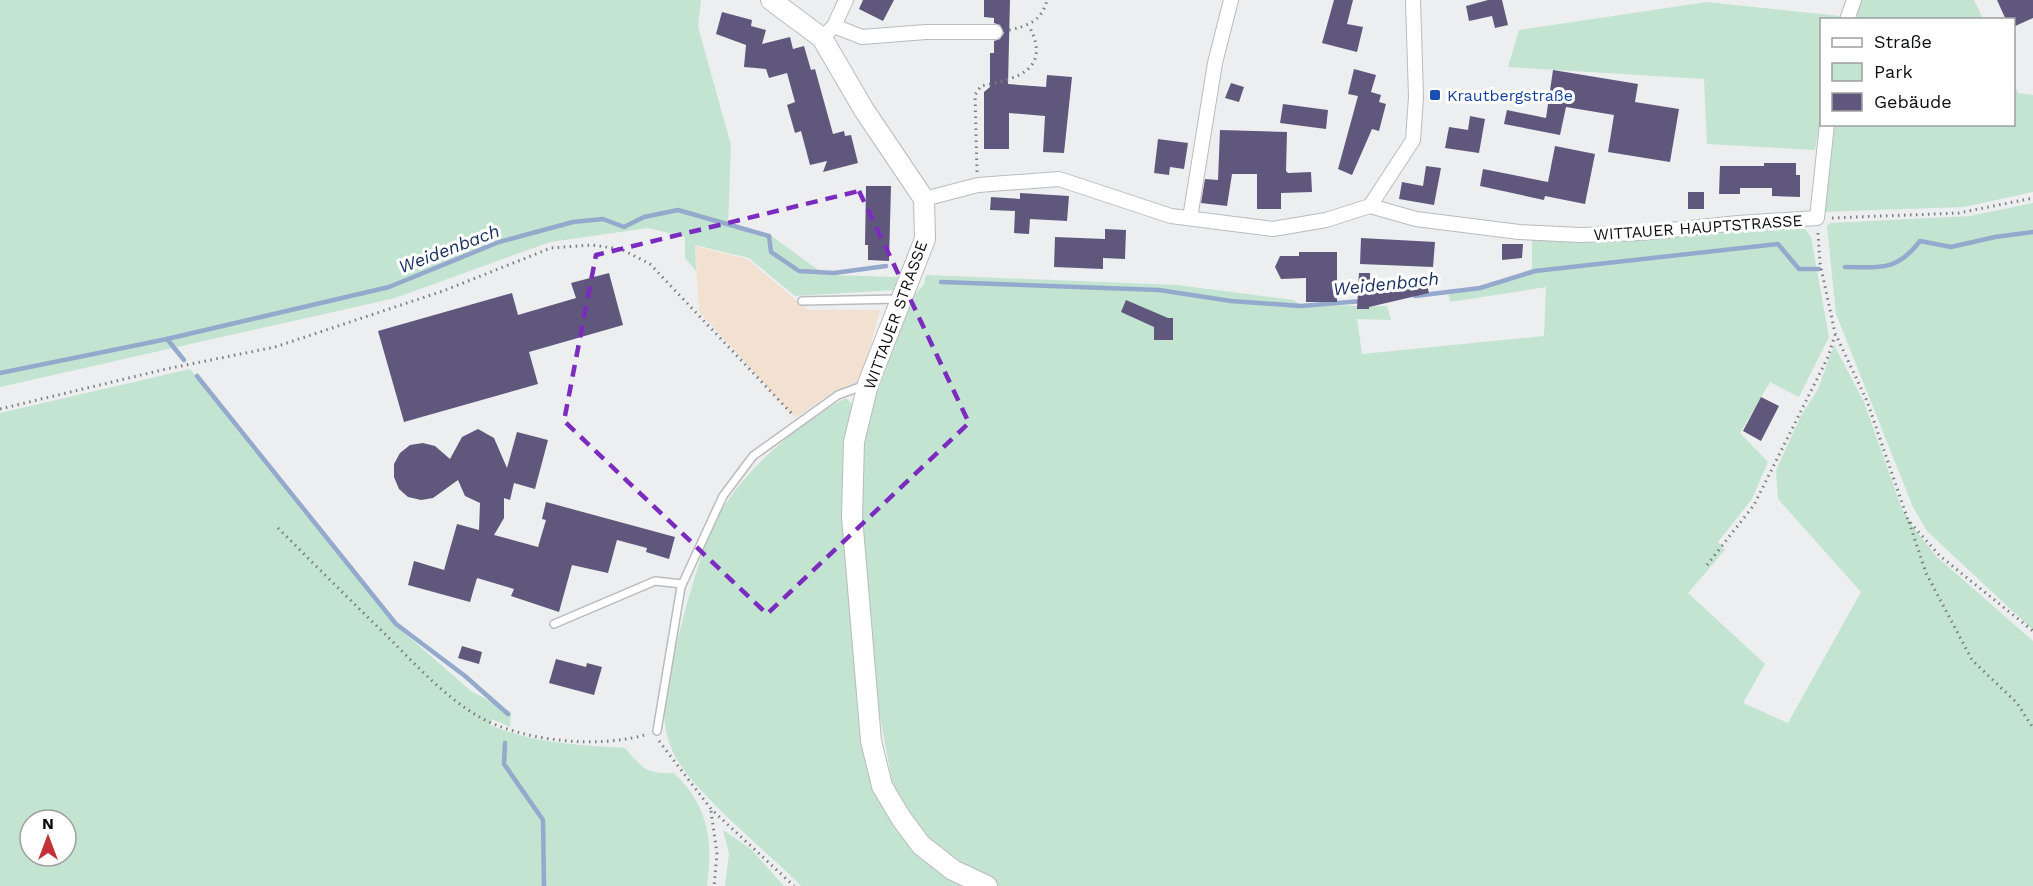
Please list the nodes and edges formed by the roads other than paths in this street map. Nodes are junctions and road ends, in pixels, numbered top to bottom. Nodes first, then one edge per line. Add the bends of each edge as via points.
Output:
1 (771, 0) edge
2 (846, 0) edge
3 (1232, 0) edge
4 (1413, 0) edge
5 (1854, 0) edge
6 (1847, 18) edge
7 (828, 32) junction
8 (995, 32) road end
9 (1827, 126) edge
10 (924, 199) junction
11 (1370, 206) junction
12 (1190, 218) junction
13 (904, 299) junction
14 (802, 301) dead end
15 (868, 384) junction
16 (682, 584) junction
17 (554, 624) dead end
18 (657, 731) road end
19 (987, 886) edge

1 - 7 street
2 - 7 street
3 - 12 street via 1215,63
4 - 11 street via 1413,140
5 - 6 street
7 - 8 street via 862,37
7 - 10 street via 864,110
9 - 11 street, WITTAUER HAUPTSTRASSE via 1816,218 1641,234 1580,235 1416,219
10 - 12 street via 978,185 1059,179 1171,216
10 - 13 street, WITTAUER STRASSE via 925,239
11 - 12 street via 1326,220 1273,229
13 - 14 lane
13 - 15 street, WITTAUER STRASSE
15 - 16 lane via 838,395 753,456 723,496
15 - 19 street, WITTAUER STRASSE via 854,442 852,517 871,741 882,786 921,845 953,870
16 - 17 lane via 655,581
16 - 18 lane

